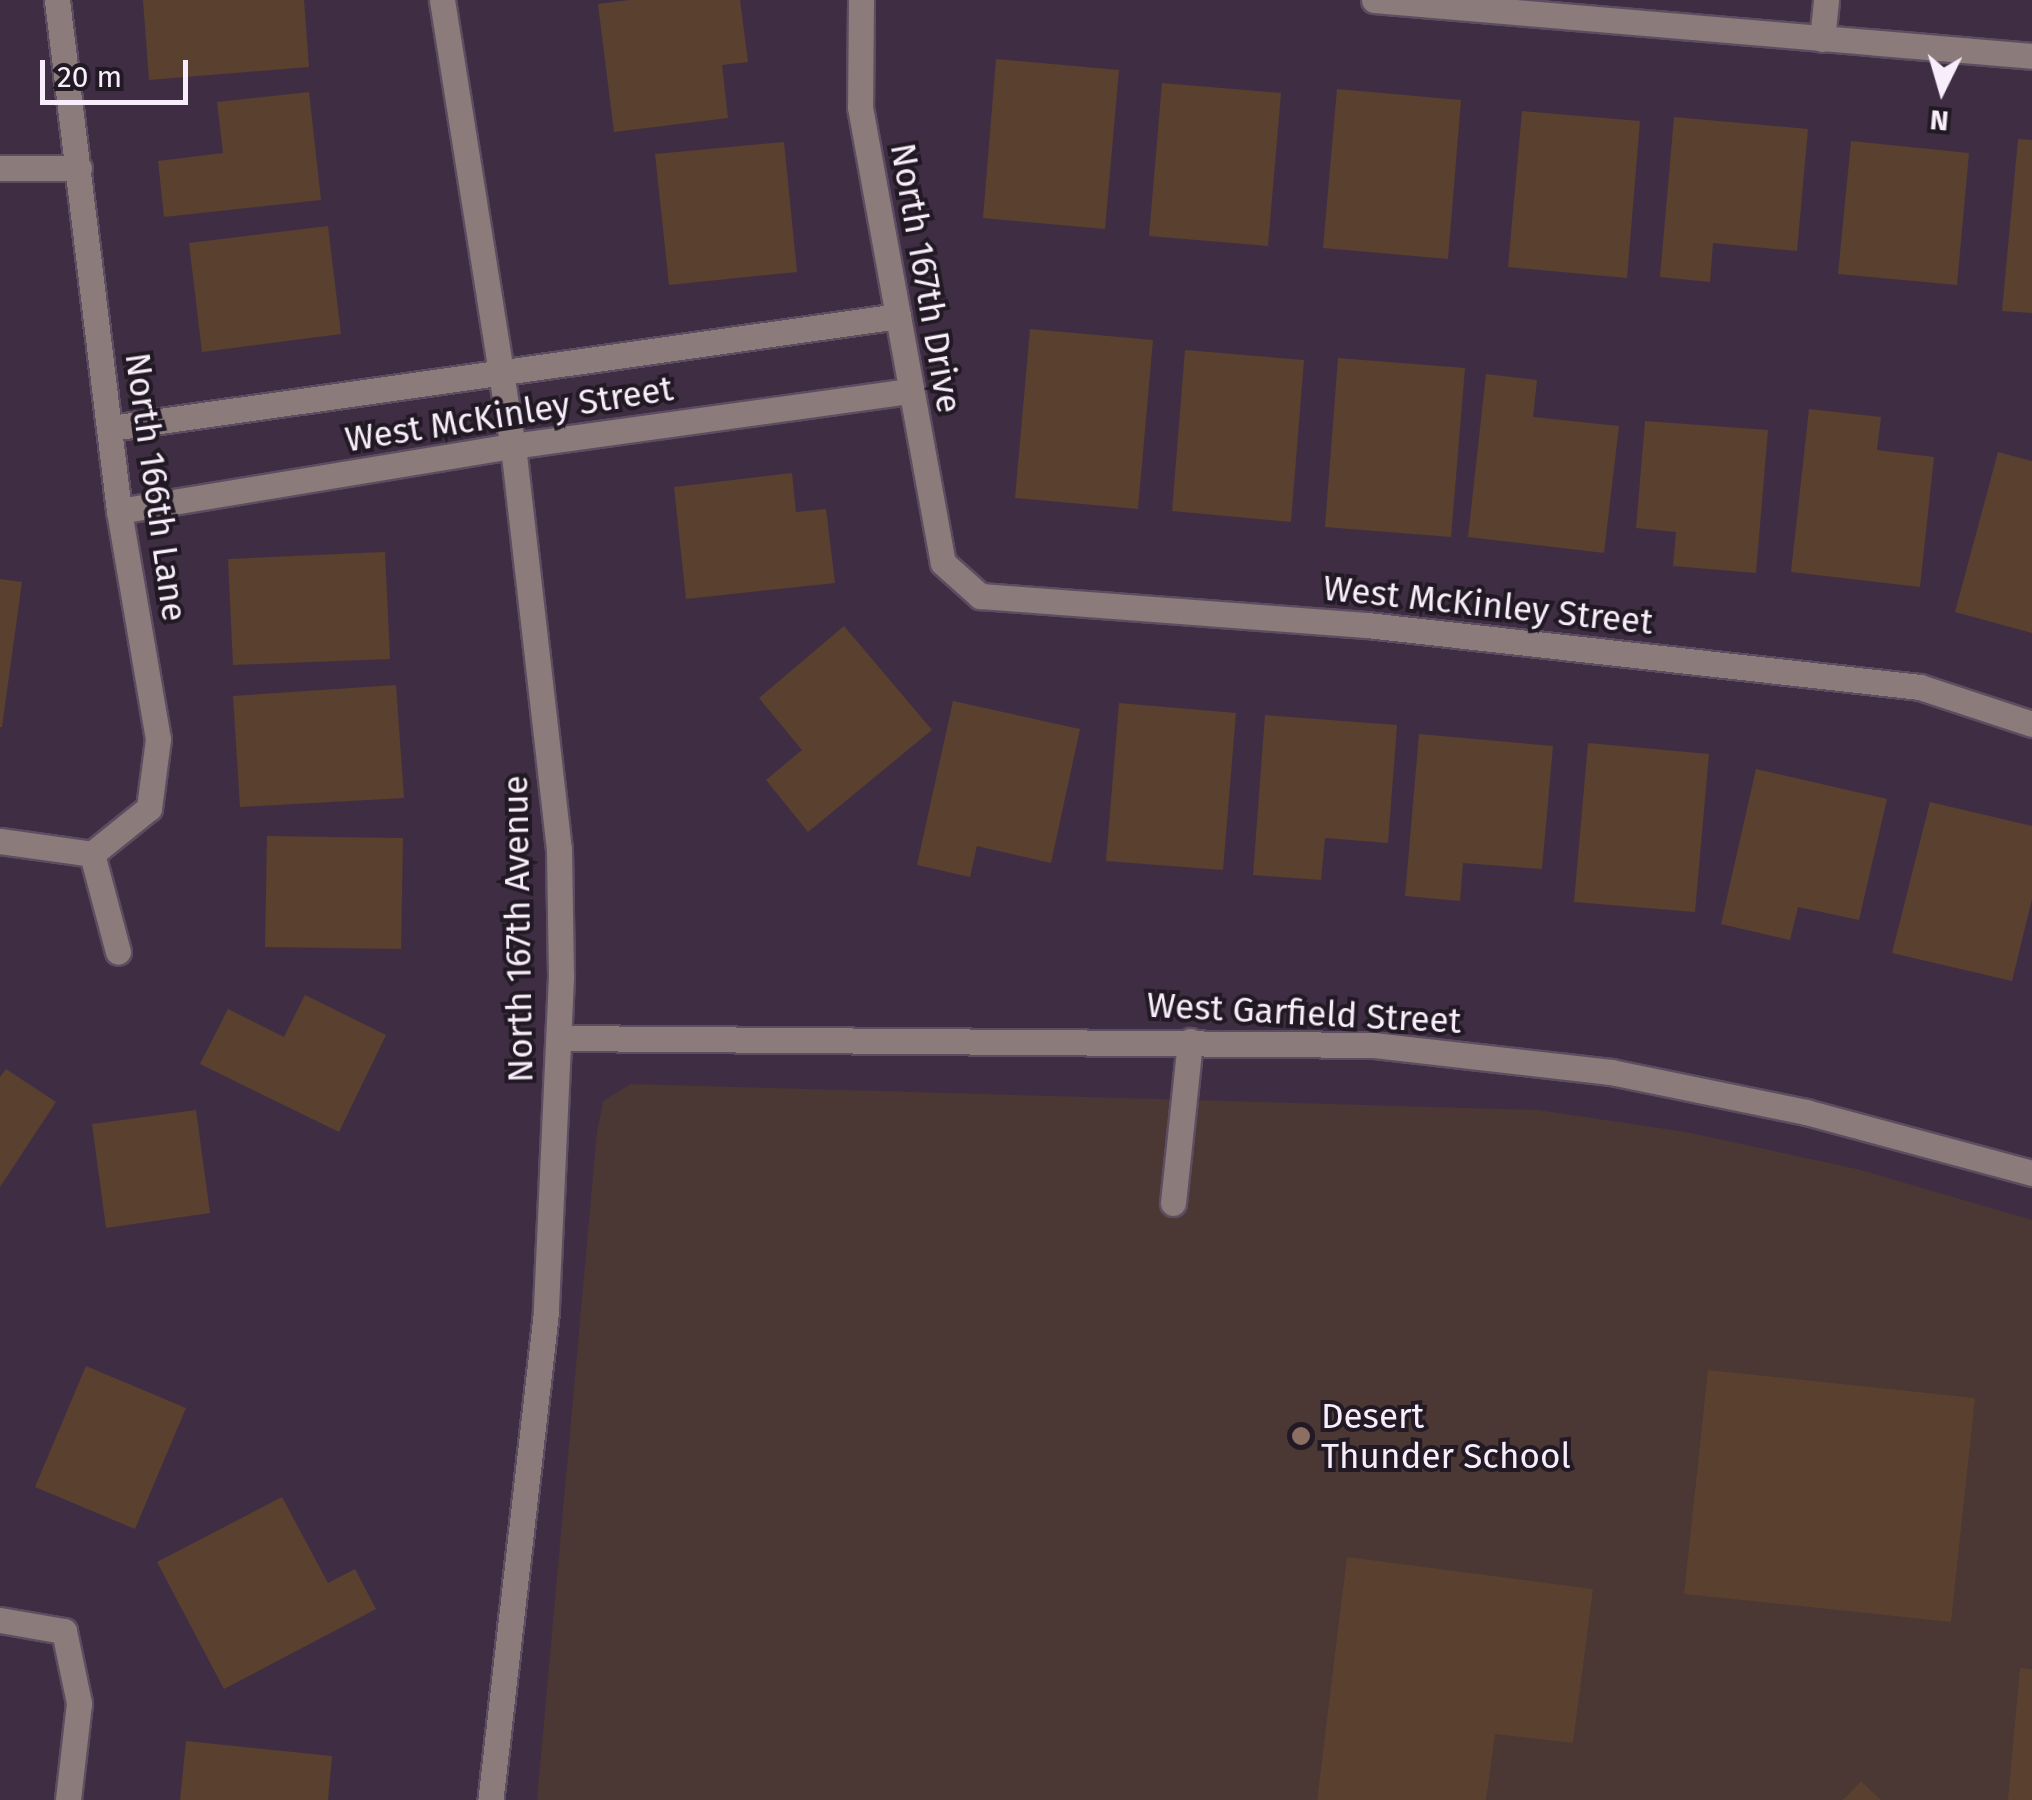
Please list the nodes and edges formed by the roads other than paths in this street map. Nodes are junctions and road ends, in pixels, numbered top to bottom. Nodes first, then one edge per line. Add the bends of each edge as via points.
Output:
1 (56, 0) edge
2 (442, 0) edge
3 (1374, 0) edge
4 (1826, 0) edge
5 (860, 1) edge
6 (1822, 39) junction
7 (2032, 56) edge
8 (0, 168) edge
9 (79, 168) junction
10 (898, 316) junction
11 (501, 376) junction
12 (910, 391) junction
13 (111, 428) junction
14 (513, 446) junction
15 (119, 511) junction
16 (944, 564) joint
17 (2032, 724) edge
18 (0, 840) edge
19 (92, 854) junction
20 (118, 952) dead end
21 (559, 1038) junction
22 (1190, 1040) junction
23 (2032, 1173) edge
24 (1173, 1203) dead end
25 (0, 1620) edge
26 (68, 1800) edge
27 (490, 1800) edge

1 - 9 street, North 166th Lane
2 - 11 street, North 167th Avenue
3 - 6 street
4 - 6 street
5 - 10 street, North 167th Drive via 860,107
6 - 7 street
8 - 9 street
9 - 13 street, North 166th Lane
10 - 11 street, West McKinley Street
10 - 12 street, North 167th Drive
11 - 13 street, West McKinley Street
11 - 14 street, North 167th Avenue
12 - 14 street, West McKinley Street
12 - 16 street, North 167th Drive
13 - 15 street, North 166th Lane
14 - 15 street, West McKinley Street
14 - 21 street, North 167th Avenue via 559,849
15 - 19 street, North 166th Lane via 158,738 150,808
16 - 17 street, West McKinley Street via 980,596 1367,625 1920,687
18 - 19 street
19 - 20 street
21 - 22 street, West Garfield Street
21 - 27 street, North 167th Avenue via 546,1312
22 - 23 street, West Garfield Street via 1374,1045 1611,1072 1806,1112
22 - 24 street
25 - 26 street via 64,1630 79,1703

